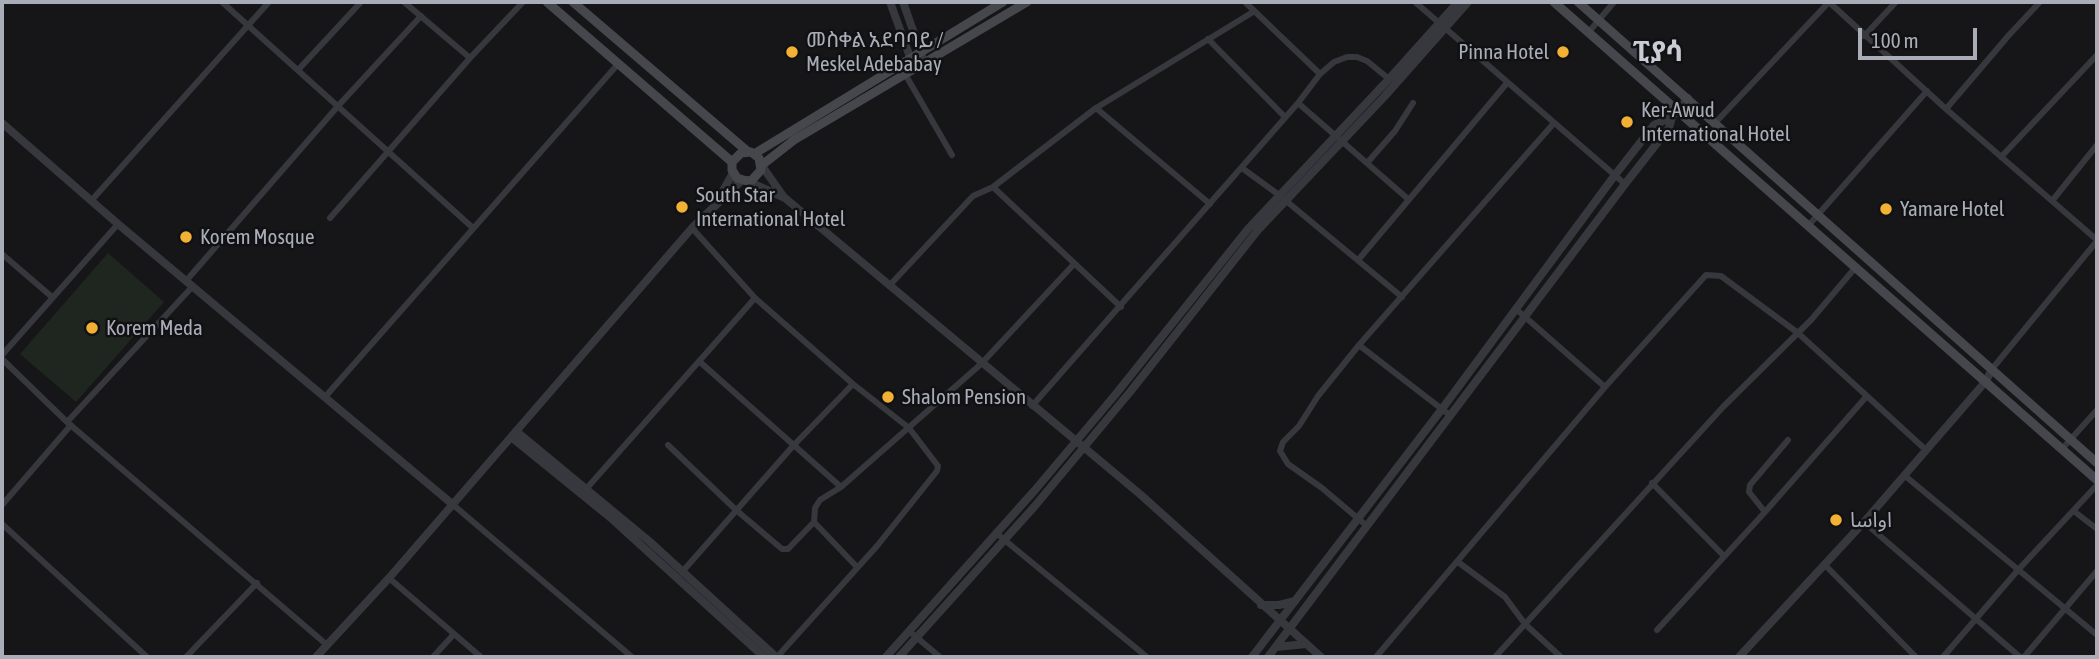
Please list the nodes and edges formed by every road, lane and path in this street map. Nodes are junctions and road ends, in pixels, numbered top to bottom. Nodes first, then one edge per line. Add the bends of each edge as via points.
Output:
1 (222, 2) edge
2 (269, 2) edge
3 (360, 2) edge
4 (404, 2) edge
5 (523, 2) edge
6 (548, 2) edge
7 (573, 2) edge
8 (890, 2) edge
9 (903, 2) edge
10 (1003, 2) edge
11 (1027, 2) edge
12 (1245, 2) edge
13 (1415, 2) edge
14 (1458, 2) edge
15 (1468, 2) edge
16 (1553, 2) edge
17 (1578, 2) edge
18 (1615, 2) edge
19 (1896, 2) edge
20 (2040, 2) edge
21 (1253, 12) junction
22 (421, 16) junction
23 (1599, 20) junction
24 (248, 25) junction
25 (1442, 26) junction
26 (1588, 33) junction
27 (1864, 36) junction
28 (1208, 39) junction
29 (2097, 55) edge
30 (923, 57) junction
31 (470, 58) junction
32 (912, 63) junction
33 (618, 64) junction
34 (298, 70) junction
35 (905, 74) junction
36 (1320, 74) junction
37 (1389, 79) junction
38 (1507, 83) junction
39 (1927, 92) junction
40 (1688, 98) junction
41 (1298, 103) junction
42 (1413, 103) dead end
43 (338, 106) junction
44 (1096, 107) junction
45 (1947, 109) junction
46 (1675, 113) junction
47 (1285, 117) junction
48 (2, 123) edge
49 (1715, 123) junction
50 (1554, 124) junction
51 (1339, 138) junction
52 (2097, 145) edge
53 (388, 151) junction
54 (751, 152) junction
55 (952, 155) dead end
56 (2001, 157) junction
57 (732, 162) junction
58 (1367, 163) junction
59 (762, 166) junction
60 (1242, 168) junction
61 (733, 173) junction
62 (1615, 175) junction
63 (744, 181) junction
64 (1625, 184) junction
65 (993, 187) junction
66 (785, 198) junction
67 (1282, 198) junction
68 (1408, 199) junction
69 (91, 201) junction
70 (2052, 201) junction
71 (717, 202) junction
72 (1210, 204) junction
73 (1818, 215) junction
74 (330, 218) dead end
75 (118, 224) junction
76 (1808, 226) junction
77 (473, 228) junction
78 (692, 228) junction
79 (2097, 241) edge
80 (2, 254) edge
81 (1359, 259) junction
82 (1074, 264) junction
83 (1855, 268) junction
84 (190, 284) junction
85 (889, 286) junction
86 (52, 297) junction
87 (1402, 297) junction
88 (755, 298) junction
89 (1121, 307) junction
90 (1516, 309) junction
91 (1525, 316) junction
92 (1798, 333) junction
93 (1359, 345) junction
94 (2, 357) edge
95 (700, 362) junction
96 (981, 364) junction
97 (1993, 369) junction
98 (1986, 381) junction
99 (853, 384) junction
100 (1605, 387) junction
101 (325, 397) junction
102 (1866, 397) junction
103 (1032, 406) junction
104 (1442, 409) junction
105 (2097, 410) edge
106 (1451, 416) junction
107 (69, 423) junction
108 (909, 428) junction
109 (513, 434) junction
110 (2071, 439) junction
111 (1788, 440) dead end
112 (668, 445) dead end
113 (1079, 445) junction
114 (793, 446) junction
115 (2062, 449) junction
116 (1926, 450) junction
117 (2097, 463) edge
118 (1904, 475) junction
119 (2097, 480) edge
120 (1652, 483) junction
121 (841, 487) junction
122 (587, 488) junction
123 (451, 503) junction
124 (2, 505) edge
125 (736, 510) junction
126 (1765, 512) junction
127 (2075, 512) junction
128 (1357, 519) junction
129 (814, 522) junction
130 (1864, 522) junction
131 (2, 524) edge
132 (1367, 526) junction
133 (2097, 530) edge
134 (996, 533) junction
135 (1004, 540) junction
136 (1724, 556) junction
137 (1458, 562) junction
138 (1824, 564) junction
139 (858, 567) junction
140 (2018, 570) junction
141 (683, 571) junction
142 (2097, 571) edge
143 (389, 578) junction
144 (257, 583) junction
145 (1295, 601) junction
146 (1264, 608) junction
147 (2066, 610) junction
148 (1302, 614) junction
149 (1976, 619) junction
150 (1279, 621) junction
151 (1525, 624) junction
152 (1289, 630) junction
153 (1657, 630) dead end
154 (454, 634) junction
155 (913, 634) junction
156 (2097, 635) edge
157 (1266, 638) junction
158 (1304, 643) junction
159 (327, 645) junction
160 (1276, 647) junction
161 (147, 657) edge
162 (186, 657) edge
163 (316, 657) edge
164 (433, 657) edge
165 (481, 657) edge
166 (632, 657) edge
167 (764, 657) edge
168 (777, 657) edge
169 (886, 657) edge
170 (899, 657) edge
171 (940, 657) edge
172 (1147, 657) edge
173 (1252, 657) edge
174 (1268, 657) edge
175 (1321, 657) edge
176 (1376, 657) edge
177 (1495, 657) edge
178 (1561, 657) edge
179 (1738, 657) edge
180 (1916, 657) edge
181 (1943, 657) edge
182 (2022, 657) edge

1 - 24 street
2 - 24 street
3 - 34 street
4 - 22 street
5 - 31 street
6 - 33 main road
7 - 54 main road
8 - 32 street
9 - 30 street
10 - 30 main road
11 - 30 main road
12 - 21 street
13 - 25 street
14 - 25 street
15 - 25 street
16 - 26 main road
17 - 23 main road
18 - 23 street
19 - 27 street
20 - 45 street
21 - 28 street
21 - 36 street
22 - 31 street
22 - 43 street
23 - 26 street
23 - 40 main road
24 - 34 street
24 - 69 street
25 - 37 street
25 - 38 street
25 - 51 street
26 - 46 main road
27 - 39 street
27 - 49 street via 1829,2
28 - 44 street
28 - 47 street
29 - 56 street
30 - 32 main road
31 - 53 street
32 - 35 main road
32 - 54 main road
33 - 57 main road
33 - 77 street
34 - 43 street
35 - 55 street
35 - 59 main road via 794,140
36 - 37 street via 1334,62 1357,57
36 - 41 street
37 - 51 street
38 - 50 street
38 - 68 street
39 - 45 street
39 - 73 street
40 - 46 street
40 - 49 main road
41 - 47 street
41 - 51 street
42 - 58 street
43 - 53 street
43 - 84 street
44 - 65 street
44 - 72 street
45 - 56 street
46 - 62 street via 1654,125
46 - 64 street via 1669,128
46 - 76 main road
47 - 60 street
48 - 69 street
49 - 73 main road
50 - 62 street
50 - 87 street
51 - 58 street
51 - 67 street
52 - 70 street
53 - 74 street
53 - 77 street
54 - 57 main road via 737,155
54 - 59 main road
56 - 70 street
57 - 61 main road
58 - 68 street
59 - 63 main road via 757,178
59 - 66 street
60 - 67 street
60 - 72 street
61 - 63 main road
61 - 71 street
62 - 64 street
62 - 90 street
63 - 66 street
63 - 71 street
64 - 91 street
65 - 82 street
65 - 85 street via 965,203
66 - 85 street
67 - 81 street
67 - 113 street via 1207,278
68 - 81 street
69 - 75 street
70 - 79 street
71 - 78 street
72 - 89 street
73 - 76 street
73 - 97 main road
75 - 84 street
75 - 86 street
76 - 83 main road
77 - 101 street
78 - 88 street
78 - 109 street
79 - 97 street
80 - 86 street
81 - 87 street
82 - 89 street
82 - 96 street
83 - 92 street
83 - 98 main road
84 - 101 street
84 - 107 street
85 - 96 street
86 - 94 street
87 - 93 street
88 - 95 street
88 - 99 street
89 - 103 street
90 - 91 street
90 - 104 street
91 - 100 street
91 - 106 street
92 - 100 street via 1721,276 1706,275
92 - 102 street
92 - 120 street
93 - 104 street
93 - 128 street via 1280,451 1288,464
94 - 107 street
95 - 114 street
95 - 122 street
96 - 103 street
96 - 108 street
97 - 98 street
97 - 110 main road
98 - 115 main road
98 - 116 street
99 - 108 street
99 - 114 street
100 - 137 street
101 - 123 street
102 - 116 street
102 - 126 street
103 - 113 street
104 - 106 street
104 - 128 street
105 - 110 street
106 - 132 street
107 - 124 street
107 - 144 street
108 - 121 street
108 - 139 street via 938,465 937,471
109 - 122 street
109 - 123 street
109 - 167 street
110 - 115 street
110 - 117 main road
111 - 126 street via 1749,485 1749,492
112 - 125 street
113 - 134 street
113 - 135 street
113 - 146 street
114 - 121 street
114 - 125 street
115 - 119 main road
116 - 118 street
118 - 130 street
118 - 140 street
119 - 127 street
120 - 136 street
120 - 151 street
121 - 129 street via 820,500
122 - 141 street
123 - 143 street
123 - 166 street
125 - 129 street via 784,549
125 - 141 street
126 - 136 street
127 - 133 street
127 - 140 street
128 - 132 street
128 - 145 street
129 - 139 street
130 - 138 street
130 - 149 street
131 - 161 street
132 - 148 street
134 - 135 street
134 - 155 street
135 - 155 street
135 - 172 street
136 - 153 street
137 - 151 street via 1505,597
137 - 176 street
138 - 179 street
138 - 180 street
139 - 168 street
140 - 147 street
140 - 149 street
141 - 168 street
142 - 147 street
143 - 154 street
143 - 159 street
144 - 159 street
144 - 162 street
145 - 146 street
145 - 150 street
146 - 150 street
146 - 157 street via 1269,620
147 - 156 street
147 - 182 street
148 - 152 street
148 - 158 street
149 - 181 street
149 - 182 street
150 - 152 street
150 - 157 street
151 - 177 street
151 - 178 street
152 - 158 street
152 - 160 street
154 - 164 street
154 - 165 street
155 - 169 street
155 - 170 street
155 - 171 street
157 - 173 street
158 - 160 street
158 - 175 street
159 - 163 street
160 - 174 street

